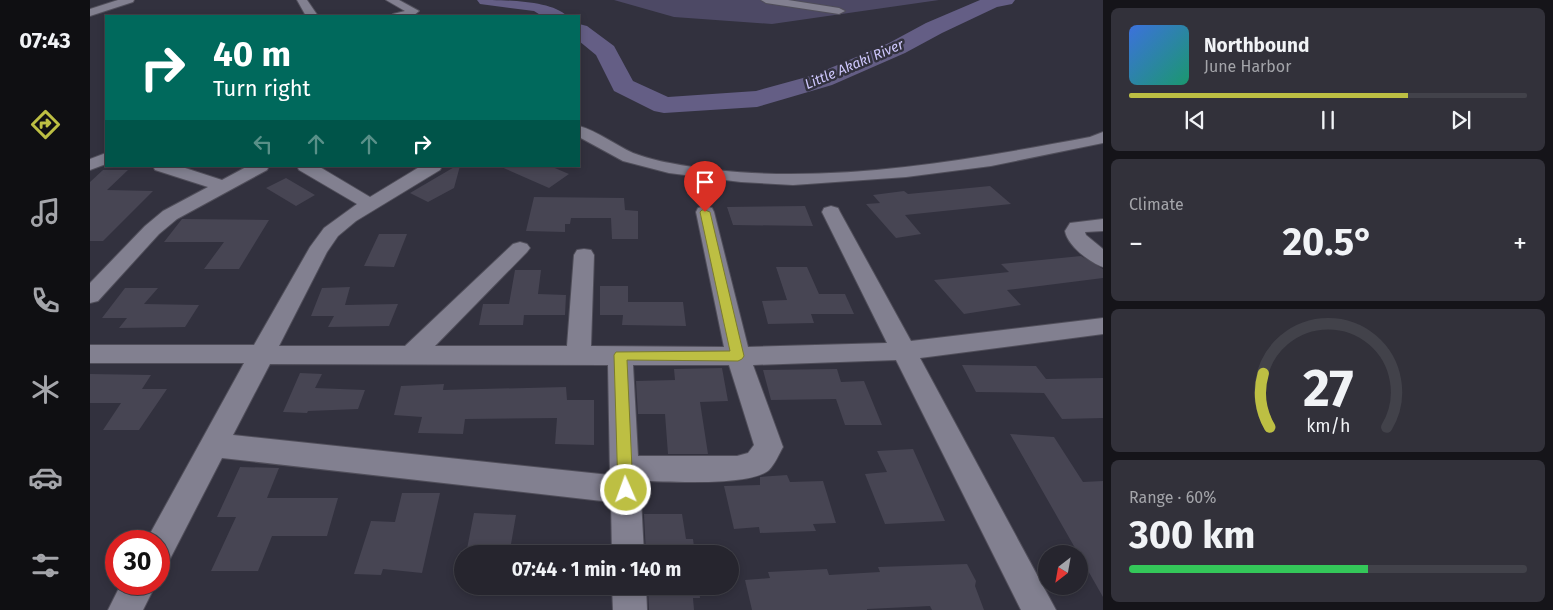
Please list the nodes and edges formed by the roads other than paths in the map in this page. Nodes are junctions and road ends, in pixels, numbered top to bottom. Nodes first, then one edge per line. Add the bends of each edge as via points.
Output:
1 (129, 0) edge
2 (302, 0) edge
3 (391, 0) edge
4 (766, 0) edge
5 (839, 11) dead end
6 (90, 13) edge
7 (311, 15) edge
8 (407, 15) edge
9 (580, 132) edge
10 (1103, 137) edge
11 (105, 158) edge
12 (90, 165) edge
13 (164, 167) edge
14 (259, 167) edge
15 (307, 167) edge
16 (432, 167) edge
17 (222, 186) junction
18 (371, 204) junction
19 (705, 212) dead end
20 (831, 212) dead end
21 (1103, 224) edge
22 (520, 248) dead end
23 (584, 255) dead end
24 (1103, 260) edge
25 (90, 296) edge
26 (1103, 326) edge
27 (903, 351) junction
28 (90, 354) edge
29 (262, 355) junction
30 (411, 355) junction
31 (579, 355) junction
32 (620, 355) junction
33 (738, 356) junction
34 (214, 445) junction
35 (625, 479) junction
36 (169, 530) edge
37 (628, 545) edge
38 (134, 595) edge
39 (629, 595) edge
40 (125, 610) edge
41 (630, 610) edge
42 (1039, 610) edge

1 - 6 street
2 - 7 street
3 - 8 street via 413,11
4 - 5 street
9 - 10 street via 629,157 668,168 793,180 906,172 991,161
11 - 12 street
13 - 17 street
14 - 17 street
15 - 18 street
16 - 18 street
17 - 25 street via 170,215
18 - 29 street via 331,232 317,251
19 - 33 street
20 - 27 street
21 - 24 street via 1077,227 1075,231 1076,237
22 - 30 street
23 - 31 street
26 - 27 street
27 - 33 street
27 - 42 street
28 - 29 street
29 - 30 street
29 - 34 street
30 - 31 street
31 - 32 street
32 - 33 street
32 - 35 street
33 - 35 street via 769,447 758,462 737,470
34 - 35 street
34 - 36 street
35 - 37 street
38 - 40 street
39 - 41 street

